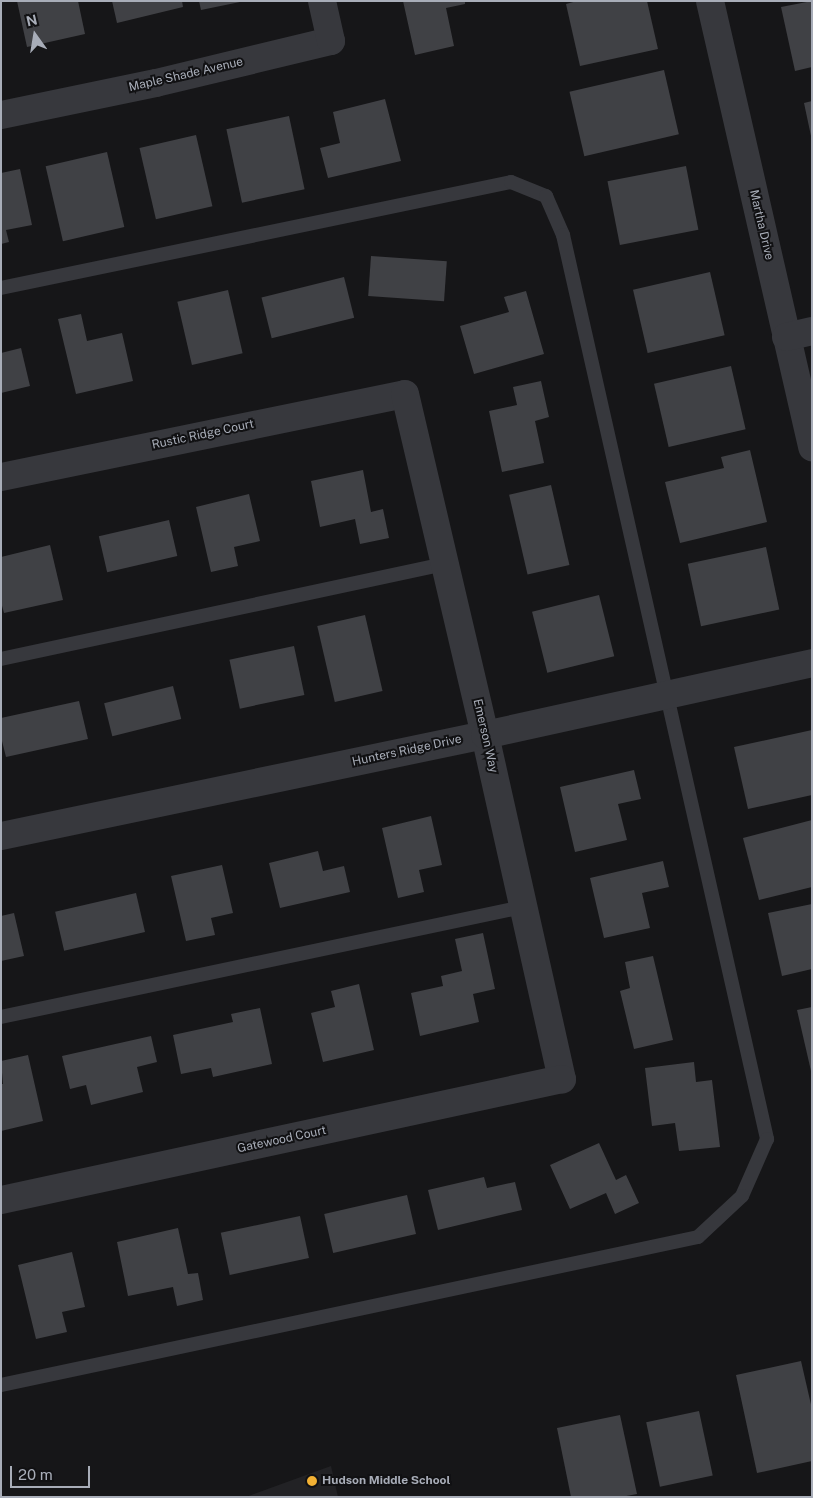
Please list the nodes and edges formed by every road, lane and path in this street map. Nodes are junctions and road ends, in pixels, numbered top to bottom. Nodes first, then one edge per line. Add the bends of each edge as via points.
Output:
1 (322, 1) edge
2 (710, 1) edge
3 (1, 115) edge
4 (1, 288) edge
5 (799, 334) edge
6 (405, 394) joint
7 (812, 448) edge
8 (1, 477) edge
9 (445, 564) junction
10 (1, 658) edge
11 (812, 663) edge
12 (668, 695) junction
13 (485, 735) junction
14 (1, 836) edge
15 (522, 907) junction
16 (1, 1017) edge
17 (562, 1079) joint
18 (1, 1200) edge
19 (1, 1385) edge

1 - 3 street, Maple Shade Avenue via 331,41 156,83
2 - 5 street, Martha Drive
4 - 12 lane via 512,182 546,196 563,235
5 - 7 street, Martha Drive
6 - 8 street, Rustic Ridge Court
6 - 9 street, Emerson Way
9 - 10 lane
9 - 13 street, Emerson Way
11 - 12 street, Hunters Ridge Drive
12 - 13 street, Hunters Ridge Drive
12 - 19 lane via 768,1139 742,1196 698,1237
13 - 14 street, Hunters Ridge Drive
13 - 15 street, Emerson Way
15 - 16 lane
15 - 17 street, Emerson Way
17 - 18 street, Gatewood Court

